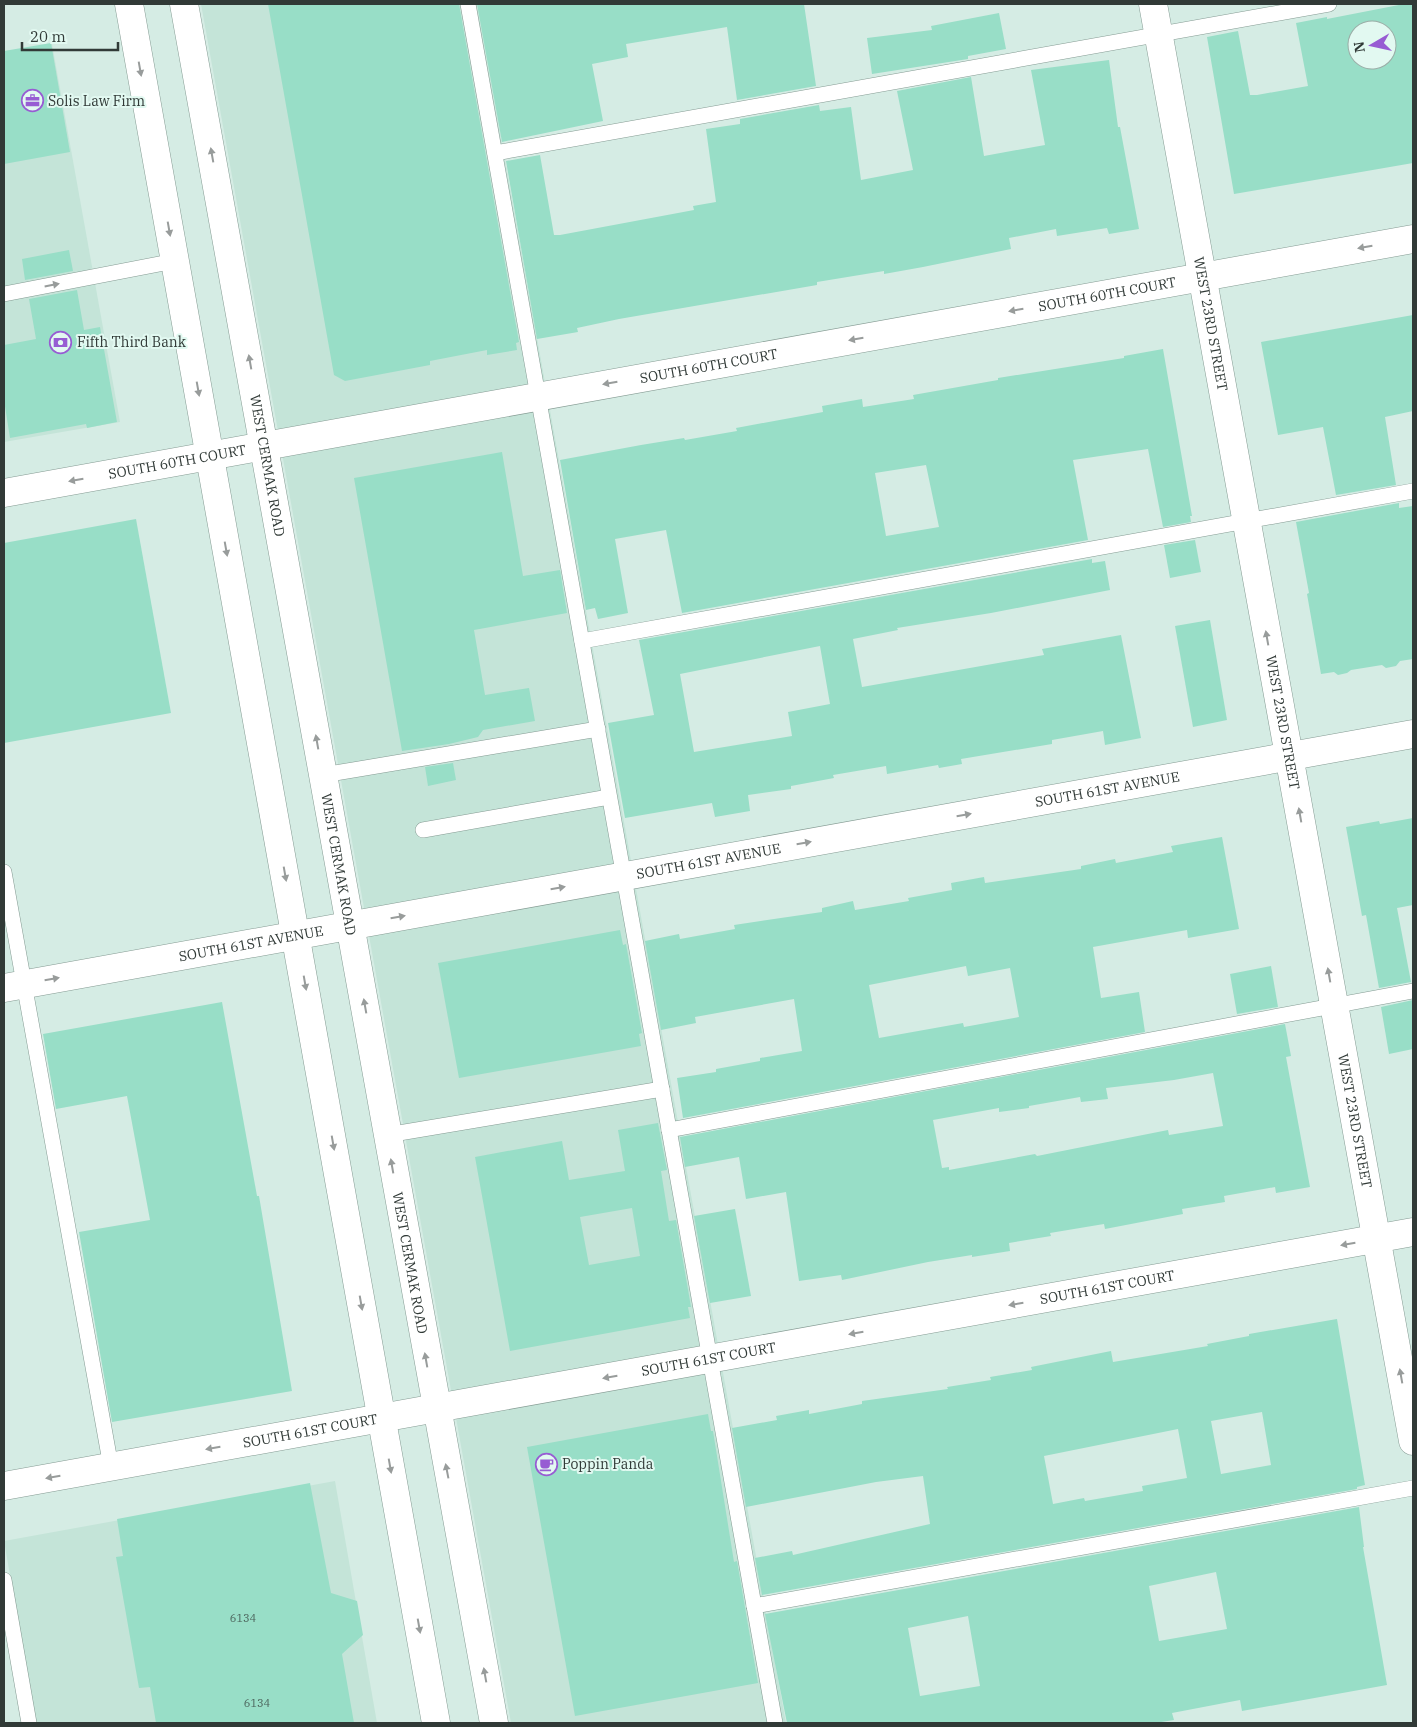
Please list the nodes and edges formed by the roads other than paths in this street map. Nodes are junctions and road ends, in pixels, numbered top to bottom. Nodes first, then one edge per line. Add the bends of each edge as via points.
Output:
1 (129, 4) edge
2 (184, 4) edge
3 (468, 4) edge
4 (1153, 4) edge
5 (1330, 4) edge
6 (1158, 34) junction
7 (495, 153) junction
8 (1413, 238) edge
9 (175, 262) junction
10 (1202, 277) junction
11 (4, 294) edge
12 (538, 396) junction
13 (265, 445) junction
14 (210, 455) junction
15 (1413, 491) edge
16 (4, 493) edge
17 (1246, 521) junction
18 (582, 640) junction
19 (598, 729) junction
20 (1413, 734) edge
21 (1289, 756) junction
22 (323, 775) junction
23 (610, 797) junction
24 (423, 830) dead end
25 (4, 872) edge
26 (624, 876) junction
27 (350, 925) junction
28 (297, 935) junction
29 (14, 986) edge
30 (1413, 991) edge
31 (1334, 1006) junction
32 (662, 1089) junction
33 (669, 1130) junction
34 (387, 1135) junction
35 (1413, 1232) edge
36 (1377, 1239) junction
37 (710, 1359) junction
38 (435, 1408) junction
39 (382, 1418) junction
40 (1413, 1441) edge
41 (111, 1467) junction
42 (4, 1486) edge
43 (1413, 1488) edge
44 (4, 1580) edge
45 (754, 1606) junction
46 (29, 1723) edge
47 (436, 1723) edge
48 (494, 1723) edge
49 (775, 1723) edge

1 -> 9 street
13 -> 2 street, WEST CERMAK ROAD
3 - 7 lane
4 - 6 street, WEST 23RD STREET
5 - 6 lane
6 - 7 lane
6 - 10 street, WEST 23RD STREET
7 - 12 lane
8 -> 10 street, SOUTH 60TH COURT
11 -> 9 lane
9 -> 14 street
10 -> 12 street, SOUTH 60TH COURT
10 - 17 street, WEST 23RD STREET
12 - 13 street, SOUTH 60TH COURT
12 - 18 lane
13 - 14 street, SOUTH 60TH COURT
22 -> 13 street, WEST CERMAK ROAD
14 -> 16 street, SOUTH 60TH COURT
14 -> 28 street
15 - 17 lane
17 - 18 lane
21 -> 17 street, WEST 23RD STREET
18 - 19 lane
19 - 22 lane
19 - 23 lane
20 - 21 street, SOUTH 61ST AVENUE
26 -> 21 street, SOUTH 61ST AVENUE
31 -> 21 street, WEST 23RD STREET
22 - 27 street, WEST CERMAK ROAD
23 - 24 lane
23 - 26 lane
25 - 29 lane
27 -> 26 street, SOUTH 61ST AVENUE
26 - 32 lane
27 - 28 street, SOUTH 61ST AVENUE
34 -> 27 street, WEST CERMAK ROAD
29 -> 28 street, SOUTH 61ST AVENUE
28 -> 39 street
29 - 41 lane
30 - 31 lane
31 - 33 lane
31 - 36 street, WEST 23RD STREET
32 - 33 lane
32 - 34 lane
33 - 37 lane
38 -> 34 street, WEST CERMAK ROAD
35 - 36 street, SOUTH 61ST COURT
36 -> 37 street, SOUTH 61ST COURT
40 -> 36 street, WEST 23RD STREET
37 -> 38 street, SOUTH 61ST COURT
37 - 45 lane
38 - 39 street, SOUTH 61ST COURT
48 -> 38 street, WEST CERMAK ROAD
39 -> 41 street, SOUTH 61ST COURT
39 -> 47 street
41 -> 42 street, SOUTH 61ST COURT
43 - 45 lane
44 - 46 lane
45 - 49 lane

